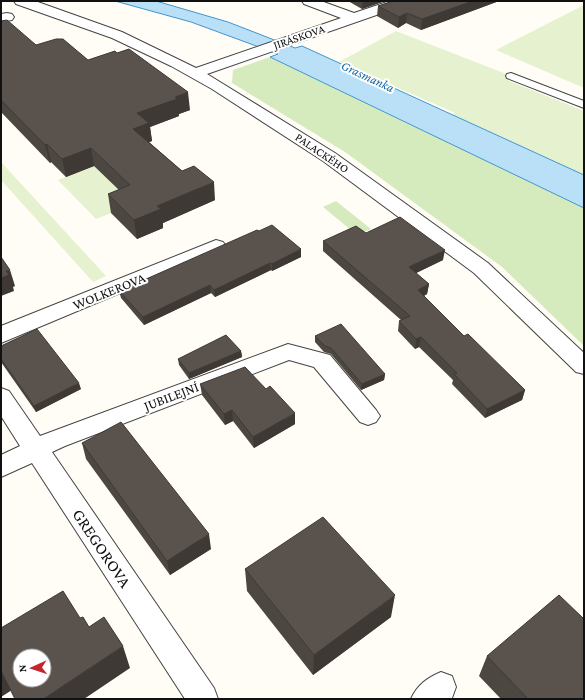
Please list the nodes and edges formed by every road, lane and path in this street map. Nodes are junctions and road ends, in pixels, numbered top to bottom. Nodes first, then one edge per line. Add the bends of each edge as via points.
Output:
1 (21, 1) edge
2 (308, 1) edge
3 (403, 1) edge
4 (354, 18) junction
5 (194, 74) junction
6 (511, 76) dead end
7 (584, 105) edge
8 (216, 246) edge
9 (1, 335) edge
10 (584, 366) edge
11 (1, 397) edge
12 (368, 416) dead end
13 (36, 449) junction
14 (1, 467) edge
15 (203, 699) edge

1 - 5 street, PALACKÉHO via 117,35
2 - 4 street
3 - 4 street, JIRÁSKOVA
4 - 5 street, JIRÁSKOVA
5 - 10 street, PALACKÉHO via 329,157 481,268
6 - 7 lane
8 - 9 street, WOLKEROVA
11 - 13 street, GREGOROVA
12 - 13 street, JUBILEJNÍ via 322,361 288,352 56,439
13 - 14 street, JUBILEJNÍ
13 - 15 street, GREGOROVA

